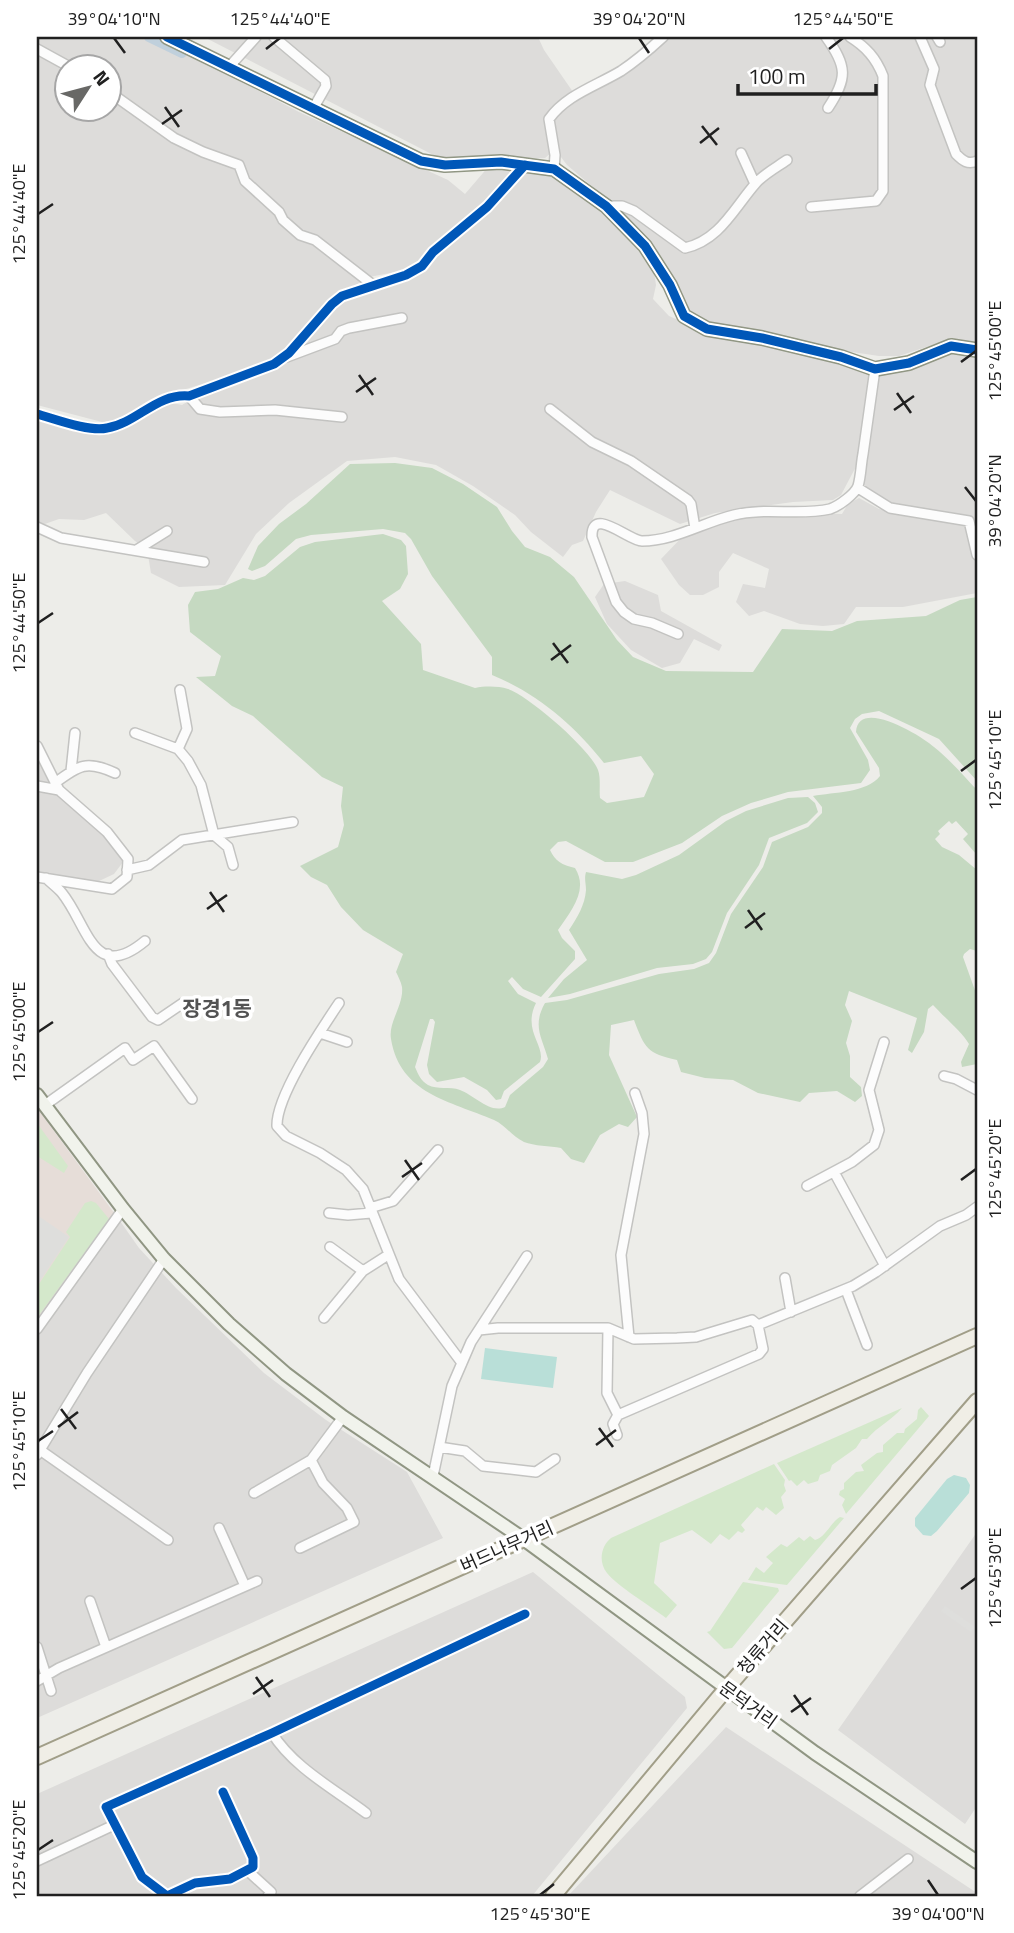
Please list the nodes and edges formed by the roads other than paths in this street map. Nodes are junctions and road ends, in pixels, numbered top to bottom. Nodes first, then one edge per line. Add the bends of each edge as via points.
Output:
1 (167, 37) edge
2 (256, 37) edge
3 (274, 37) edge
4 (663, 37) edge
5 (826, 37) edge
6 (850, 37) edge
7 (920, 37) edge
8 (229, 68) junction
9 (122, 101) edge
10 (828, 108) dead end
11 (313, 109) junction
12 (741, 153) dead end
13 (787, 160) dead end
14 (977, 161) edge
15 (526, 165) junction
16 (554, 169) junction
17 (755, 184) junction
18 (606, 206) junction
19 (811, 207) dead end
20 (373, 285) junction
21 (402, 318) dead end
22 (977, 350) edge
23 (282, 358) junction
24 (875, 369) junction
25 (189, 396) junction
26 (550, 409) dead end
27 (37, 414) edge
28 (342, 417) dead end
29 (858, 488) junction
30 (37, 527) edge
31 (695, 528) junction
32 (167, 531) dead end
33 (138, 549) junction
34 (977, 555) edge
35 (204, 562) dead end
36 (678, 634) dead end
37 (180, 691) dead end
38 (75, 733) dead end
39 (135, 733) dead end
40 (37, 746) edge
41 (178, 749) junction
42 (71, 771) junction
43 (114, 773) dead end
44 (37, 786) edge
45 (57, 787) junction
46 (293, 822) dead end
47 (214, 835) junction
48 (233, 865) dead end
49 (127, 870) junction
50 (41, 877) edge
51 (145, 941) dead end
52 (108, 954) junction
53 (183, 1003) dead end
54 (339, 1003) dead end
55 (320, 1033) junction
56 (347, 1042) dead end
57 (884, 1042) dead end
58 (944, 1076) dead end
59 (977, 1090) edge
60 (635, 1093) dead end
61 (192, 1099) dead end
62 (41, 1100) edge
63 (438, 1150) dead end
64 (834, 1172) junction
65 (807, 1186) dead end
66 (977, 1207) edge
67 (123, 1209) junction
68 (371, 1210) junction
69 (329, 1213) dead end
70 (330, 1247) dead end
71 (388, 1255) junction
72 (527, 1256) dead end
73 (164, 1259) junction
74 (885, 1266) junction
75 (363, 1271) junction
76 (785, 1278) dead end
77 (846, 1290) junction
78 (791, 1312) junction
79 (324, 1318) dead end
80 (758, 1325) junction
81 (608, 1328) junction
82 (37, 1329) edge
83 (479, 1330) junction
84 (977, 1336) edge
85 (629, 1337) junction
86 (867, 1345) dead end
87 (462, 1363) junction
88 (977, 1403) edge
89 (618, 1415) junction
90 (343, 1417) junction
91 (617, 1435) dead end
92 (439, 1447) junction
93 (39, 1452) edge
94 (555, 1459) dead end
95 (311, 1460) junction
96 (433, 1476) junction
97 (254, 1493) dead end
98 (219, 1528) dead end
99 (169, 1540) dead end
100 (525, 1540) junction
101 (300, 1548) dead end
102 (257, 1581) dead end
103 (245, 1586) junction
104 (90, 1601) dead end
105 (525, 1614) dead end
106 (37, 1647) edge
107 (106, 1647) junction
108 (41, 1679) edge
109 (726, 1689) junction
110 (51, 1691) dead end
111 (272, 1733) junction
112 (37, 1757) edge
113 (223, 1792) dead end
114 (366, 1813) dead end
115 (114, 1825) junction
116 (908, 1859) dead end
117 (37, 1861) edge
118 (977, 1862) edge
119 (248, 1871) junction
120 (268, 1896) edge
121 (553, 1896) edge
122 (860, 1896) edge

1 - 8 main road
2 - 8 street
3 - 11 street via 325,80
4 - 16 street via 628,66 553,114 549,120
5 - 10 street via 842,67 842,86
6 - 19 street via 864,46 883,76 883,191 876,201 866,204
7 - 14 street via 934,69 930,85 956,154 971,164
8 - 11 main road
9 - 20 street via 174,138 239,165 245,181 283,220
11 - 15 main road via 421,161
12 - 17 street
13 - 17 street
15 - 16 main road
15 - 20 street via 422,266
16 - 18 main road
17 - 18 street via 717,233 685,248 634,211
18 - 24 main road via 651,253 678,307 693,323
20 - 23 street via 349,292 332,304
21 - 23 street via 349,328 335,339
22 - 24 main road via 951,346 909,363
23 - 25 street
24 - 29 street
25 - 27 street via 179,395 104,429
25 - 28 street via 200,409 220,412 275,410
26 - 31 street via 592,442 631,461 688,500
29 - 31 street via 832,509 746,513
29 - 34 street via 890,508 969,521
30 - 33 street via 61,538
31 - 36 street via 647,541 629,538 606,523 592,531 616,602 624,612
32 - 33 street
33 - 35 street
37 - 41 street via 187,729
38 - 42 street
39 - 41 street
40 - 45 street
41 - 47 street via 201,785
42 - 43 street via 92,764
42 - 45 street
44 - 45 street
45 - 49 street via 119,845 128,859
46 - 47 street
47 - 48 street via 228,847
47 - 49 street via 182,840 149,865
49 - 50 street via 127,877 112,889
50 - 52 street via 63,894 92,943
51 - 52 street via 130,954
52 - 53 street via 152,1017 158,1020
54 - 55 street
55 - 56 street
55 - 68 street via 276,1114 277,1126 286,1136 346,1170 363,1189
57 - 64 street via 869,1090 877,1138 868,1150
58 - 59 street
60 - 85 street via 644,1134 621,1255
61 - 62 street via 154,1046 133,1060 125,1048
62 - 67 main road, 문덕거리
63 - 68 street via 393,1201
64 - 65 street
64 - 74 street
66 - 74 street via 940,1226
67 - 73 main road, 문덕거리
67 - 82 street
68 - 69 street
68 - 71 street
70 - 75 street
71 - 75 street
71 - 87 street via 399,1279
72 - 83 street
73 - 90 main road, 문덕거리 via 229,1324
73 - 93 street
74 - 77 street
75 - 79 street
76 - 78 street
77 - 78 street
77 - 86 street
78 - 80 street
80 - 85 street via 752,1320 738,1322 696,1337
80 - 89 street via 763,1349 759,1354
81 - 83 street
81 - 85 street
81 - 89 street via 607,1392
83 - 87 street
84 - 100 main road, 버드나무거리
87 - 92 street via 452,1386
88 - 109 main road, 청류거리
89 - 91 street via 613,1424
90 - 95 street
90 - 96 main road, 문덕거리
92 - 94 street via 466,1451 483,1466 536,1472
92 - 96 street
93 - 99 street
95 - 97 street
95 - 101 street via 354,1522
96 - 100 main road, 문덕거리
98 - 103 street
100 - 109 main road, 문덕거리
100 - 112 main road, 버드나무거리
102 - 103 street
103 - 107 street
104 - 107 street
105 - 111 street
106 - 108 street
107 - 108 street
108 - 110 street
109 - 118 main road, 문덕거리
109 - 121 main road, 청류거리
111 - 114 street via 280,1747
111 - 115 street via 106,1807
113 - 119 street via 253,1858
115 - 117 street
115 - 119 street via 142,1877 167,1896 195,1883 230,1879
116 - 122 street
119 - 120 street via 271,1892

